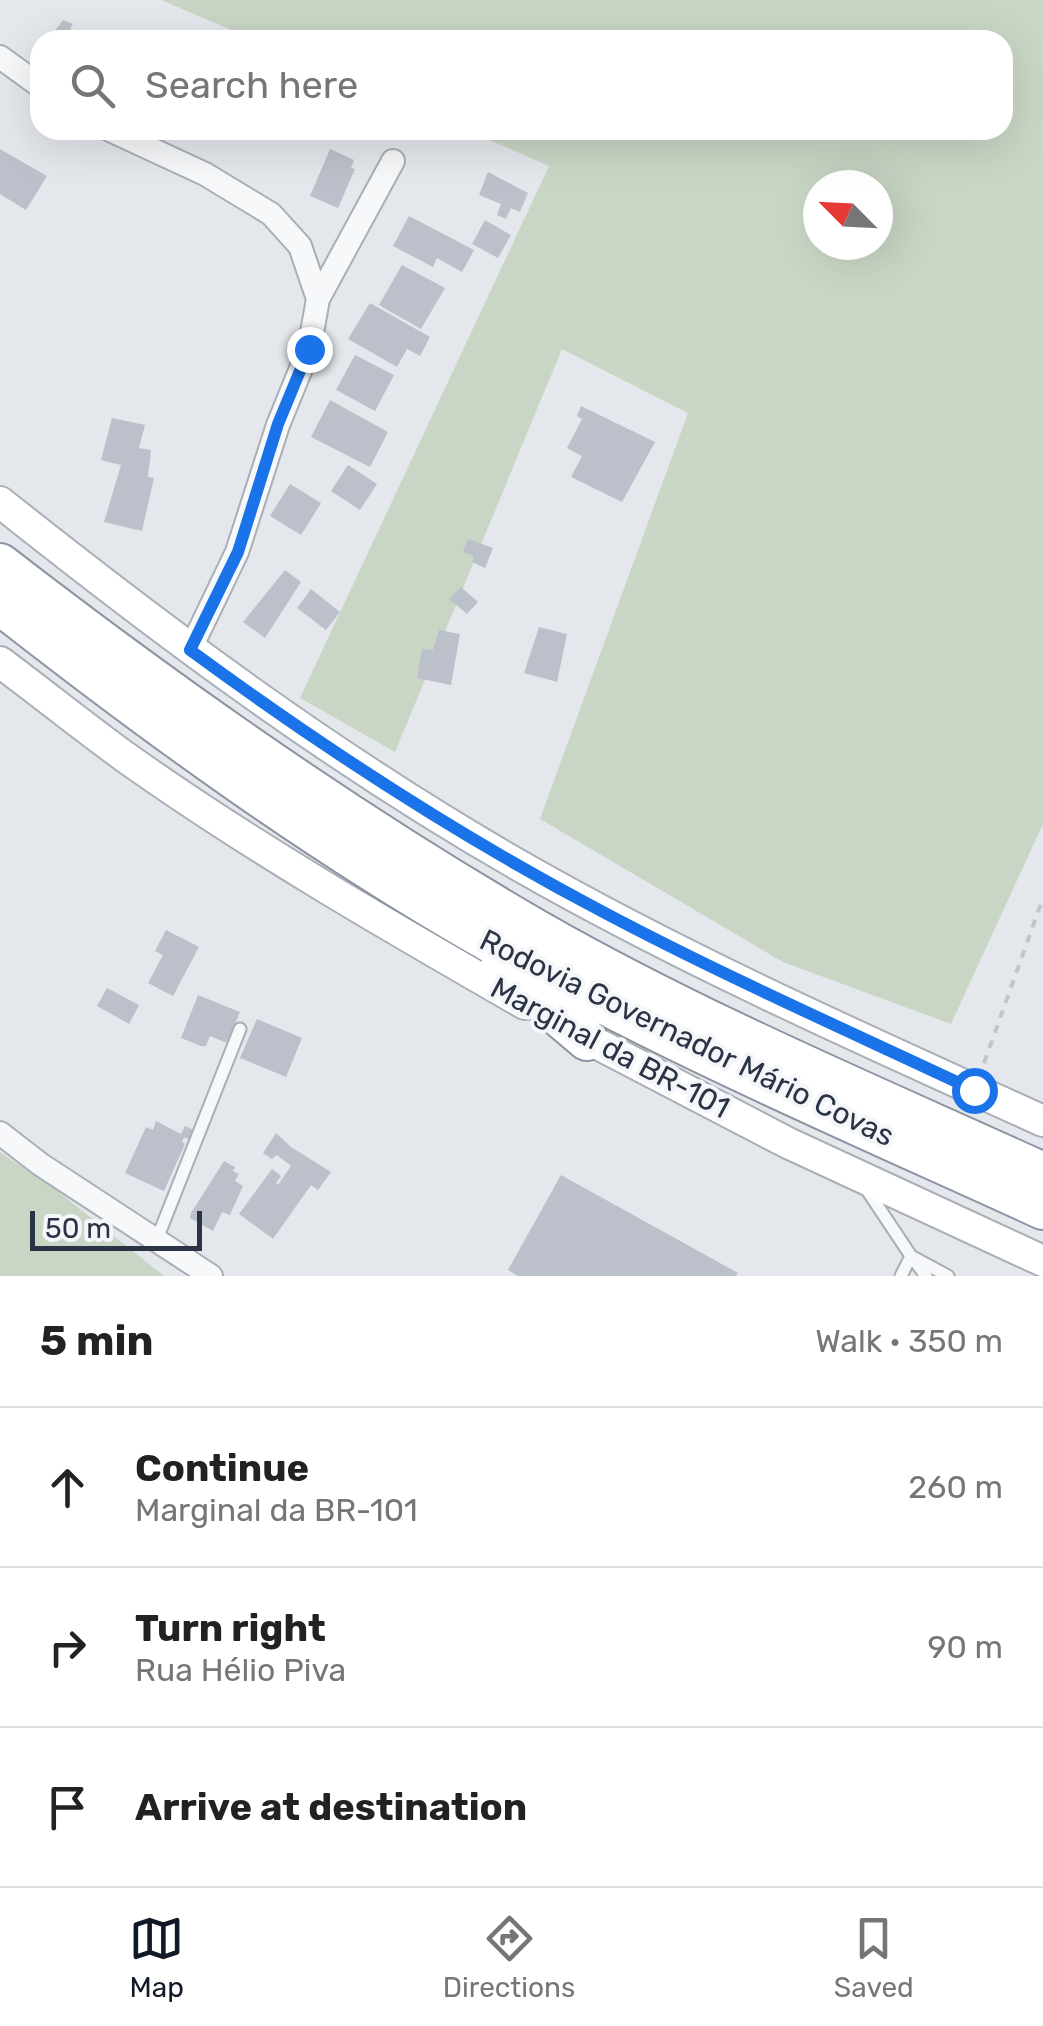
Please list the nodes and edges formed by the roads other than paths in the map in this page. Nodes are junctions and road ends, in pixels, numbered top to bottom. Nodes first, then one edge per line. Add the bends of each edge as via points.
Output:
1 (0, 57) edge
2 (30, 79) edge
3 (131, 140) edge
4 (392, 160) dead end
5 (318, 299) junction
6 (0, 502) edge
7 (0, 564) edge
8 (0, 604) edge
9 (190, 650) junction
10 (0, 662) edge
11 (426, 904) junction
12 (240, 1029) dead end
13 (587, 1040) junction
14 (1043, 1121) edge
15 (0, 1132) edge
16 (1043, 1173) edge
17 (856, 1174) junction
18 (1043, 1209) edge
19 (157, 1239) junction
20 (912, 1256) junction
21 (1043, 1261) edge
22 (211, 1276) edge
23 (901, 1276) edge
24 (926, 1276) edge
25 (948, 1276) edge

1 - 2 street
3 - 5 street via 272,214 300,246
4 - 5 street
5 - 9 street via 309,349 238,552
6 - 9 main road
7 - 16 highway, Rodovia Governador Mário Covas via 206,719 538,931
8 - 11 highway, Rodovia Governador Mário Covas via 220,772
9 - 14 main road via 301,730 517,864 687,956
10 - 13 main road, Marginal da BR-101 via 129,759 298,871
11 - 13 highway
11 - 18 highway, Rodovia Governador Mário Covas via 606,1004
12 - 19 lane
13 - 17 main road, Marginal da BR-101
15 - 19 street
17 - 20 lane
17 - 21 main road, Marginal da BR-101
19 - 22 street
20 - 23 lane
20 - 24 lane
20 - 25 lane

